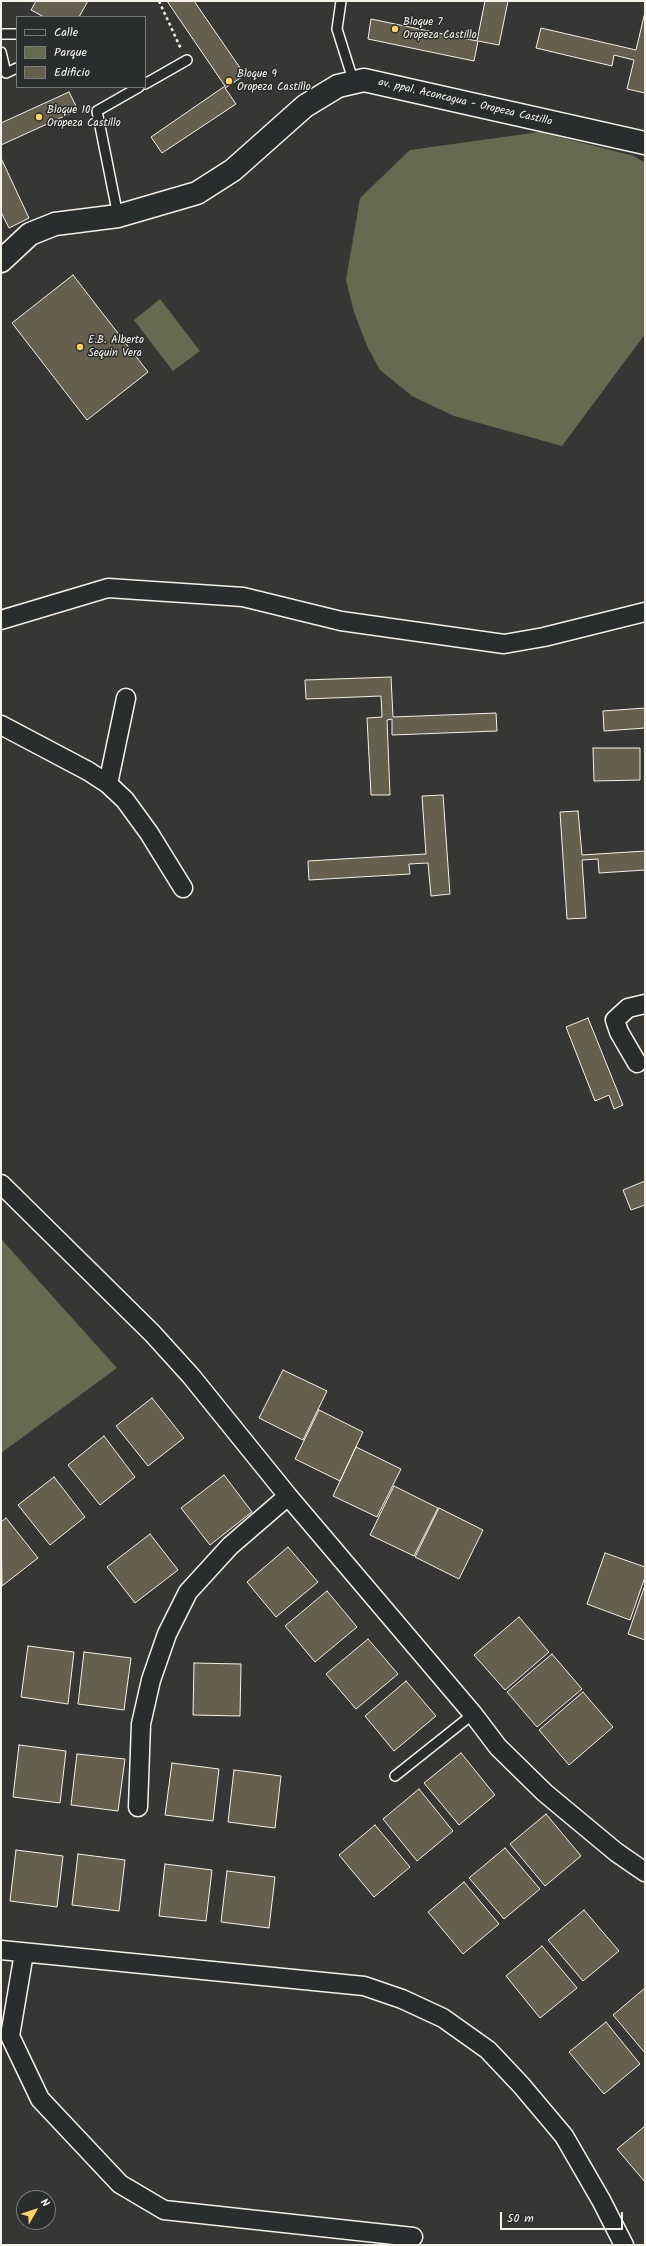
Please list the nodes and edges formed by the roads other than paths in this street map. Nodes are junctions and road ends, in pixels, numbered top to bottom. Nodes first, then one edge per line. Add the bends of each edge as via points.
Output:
1 (341, 1) edge
2 (1, 34) edge
3 (16, 34) edge
4 (1, 52) edge
5 (187, 60) road end
6 (16, 68) edge
7 (146, 83) edge
8 (354, 83) junction
9 (137, 88) edge
10 (645, 143) edge
11 (118, 216) junction
12 (1, 261) edge
13 (645, 612) edge
14 (1, 620) edge
15 (126, 698) dead end
16 (1, 725) edge
17 (108, 784) junction
18 (184, 888) dead end
19 (645, 1004) edge
20 (637, 1064) dead end
21 (1, 1184) edge
22 (288, 1496) junction
23 (473, 1714) junction
24 (395, 1776) dead end
25 (138, 1807) dead end
26 (645, 1872) edge
27 (1, 1950) edge
28 (24, 1953) junction
29 (413, 2237) dead end
30 (624, 2245) edge

1 - 8 lane via 337,29
2 - 3 lane
4 - 6 lane via 6,73
5 - 7 lane
8 - 10 street, av. ppal. Aconcagua - Oropeza Castillo via 364,80 390,85
8 - 11 street, av. ppal. Aconcagua - Oropeza Castillo via 338,86 305,106 233,170 197,193
9 - 11 lane via 97,111
11 - 12 street, av. ppal. Aconcagua - Oropeza Castillo via 55,224 30,234
13 - 14 street via 544,637 504,644 341,621 243,597 108,588
15 - 17 street
16 - 17 street
17 - 18 street via 125,800
19 - 20 street via 628,1008 615,1020
21 - 22 street via 152,1333 191,1376
22 - 23 street
22 - 25 street via 230,1546 188,1592 167,1634 151,1680 142,1724
23 - 24 lane
23 - 26 street via 498,1747 545,1793 616,1852
27 - 28 street
28 - 29 street via 10,2036 40,2099 120,2184 164,2210
28 - 30 street via 364,1986 402,1999 443,2018 488,2050 521,2084 564,2136

